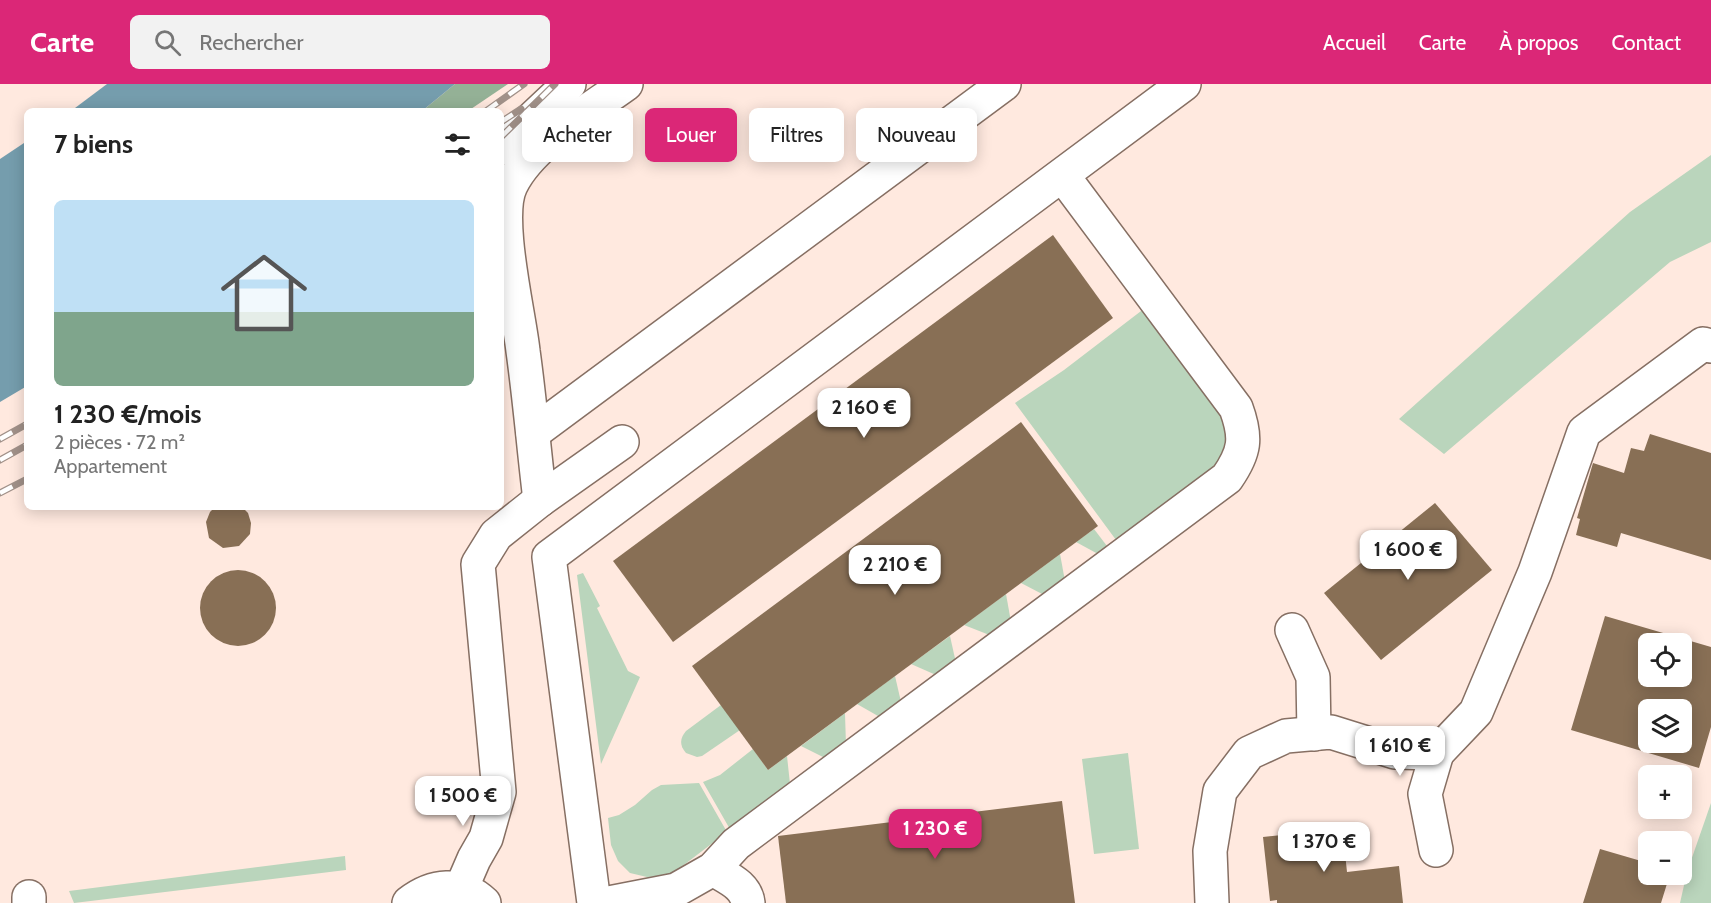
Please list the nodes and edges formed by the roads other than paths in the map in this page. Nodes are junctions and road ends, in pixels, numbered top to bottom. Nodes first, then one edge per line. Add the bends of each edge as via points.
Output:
1 (569, 84) edge
2 (626, 84) edge
3 (1004, 84) edge
4 (1184, 84) edge
5 (504, 145) edge
6 (1063, 176) junction
7 (1711, 346) edge
8 (532, 434) junction
9 (622, 442) dead end
10 (540, 500) junction
11 (492, 521) edge
12 (1292, 630) dead end
13 (1314, 734) junction
14 (1437, 753) junction
15 (1436, 850) dead end
16 (713, 869) junction
17 (473, 896) edge
18 (409, 903) edge
19 (594, 903) edge
20 (609, 903) edge
21 (748, 903) edge
22 (1212, 903) edge

1 - 5 street
2 - 8 street via 546,142 524,164 510,187 505,228
3 - 8 street
4 - 6 street
6 - 16 street via 1236,408 1243,426 1244,444 1239,461 1227,478 735,844
6 - 19 street via 549,557
7 - 14 street via 1703,344 1584,432 1536,573 1476,712
8 - 10 street
9 - 10 street
10 - 11 street
11 - 17 street via 478,564 499,792 486,838 474,859
12 - 13 street via 1313,677
13 - 14 street via 1331,732 1395,752
13 - 22 street via 1286,736 1249,753 1220,791 1210,851
14 - 15 street via 1425,794
16 - 20 street via 676,890
16 - 21 street via 738,885 747,895
17 - 18 street via 443,888 425,892

